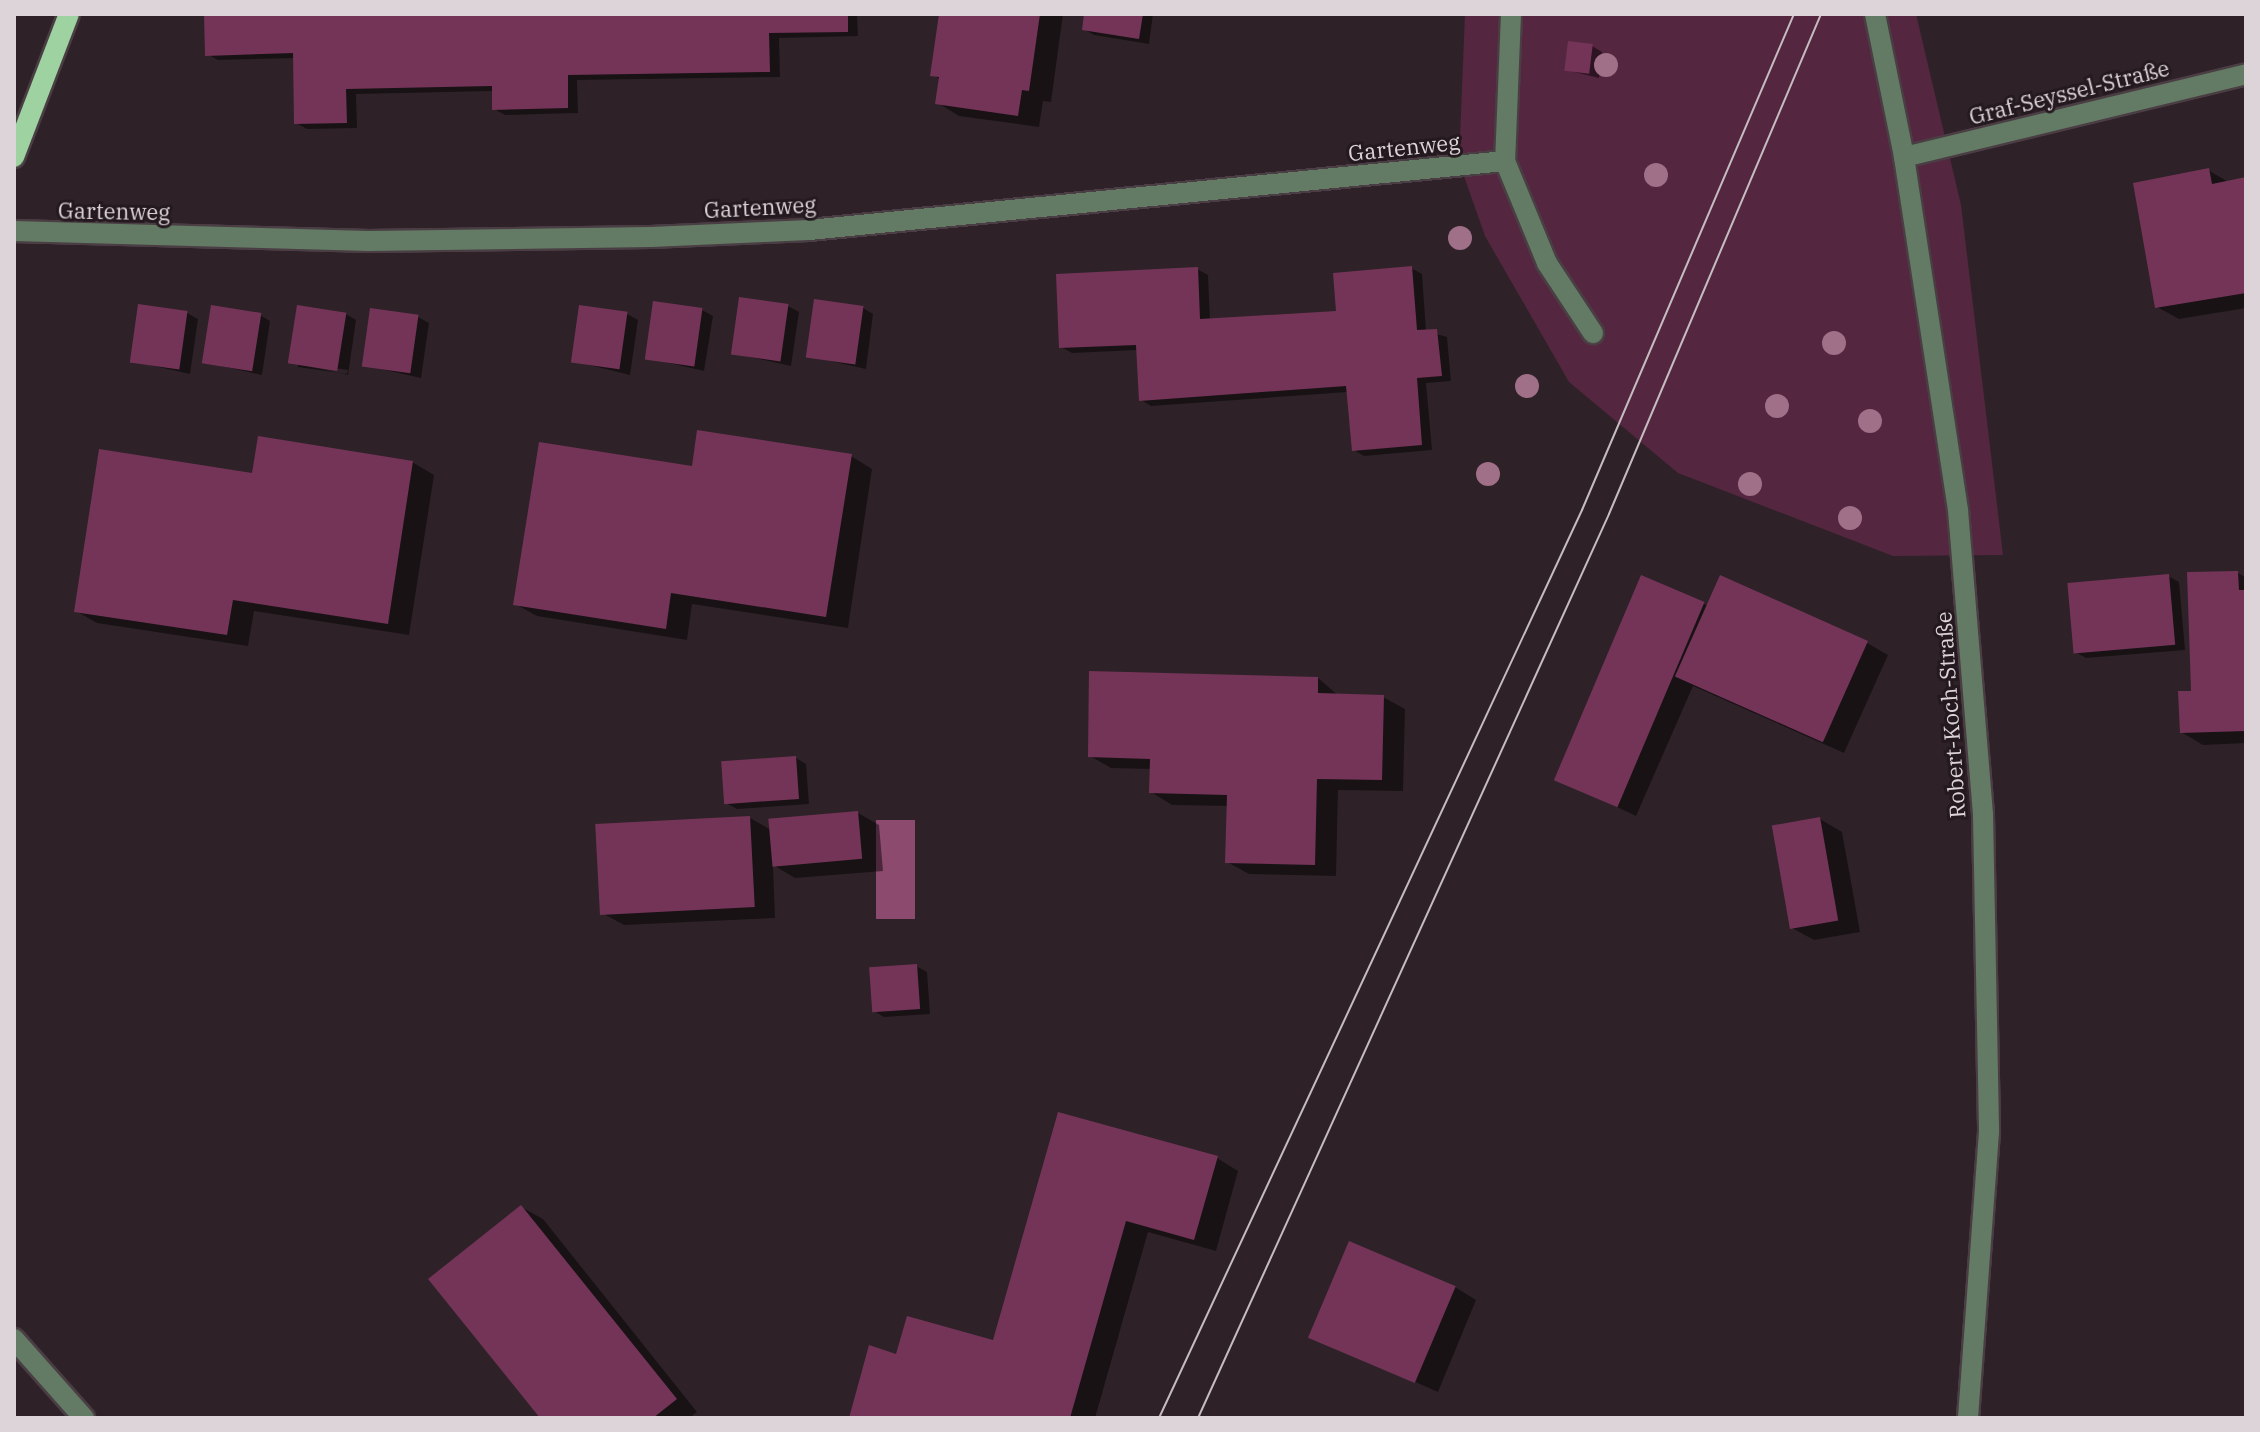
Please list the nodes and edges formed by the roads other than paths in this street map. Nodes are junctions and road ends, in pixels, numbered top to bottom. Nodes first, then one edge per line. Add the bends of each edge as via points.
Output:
1 (69, 14) edge
2 (1511, 14) edge
3 (1875, 14) edge
4 (2246, 74) edge
5 (14, 157) edge
6 (1904, 157) junction
7 (1505, 161) junction
8 (14, 231) edge
9 (1593, 333) dead end
10 (14, 1339) edge
11 (84, 1418) edge
12 (1968, 1418) edge

1 - 5 main road
2 - 7 street
3 - 6 street, Robert-Koch-Straße
4 - 6 street, Graf-Seyssel-Straße
6 - 12 street, Robert-Koch-Straße via 1958,510 1983,815 1989,1132
7 - 8 street, Gartenweg via 809,230 369,241
7 - 9 street via 1547,263
10 - 11 street

